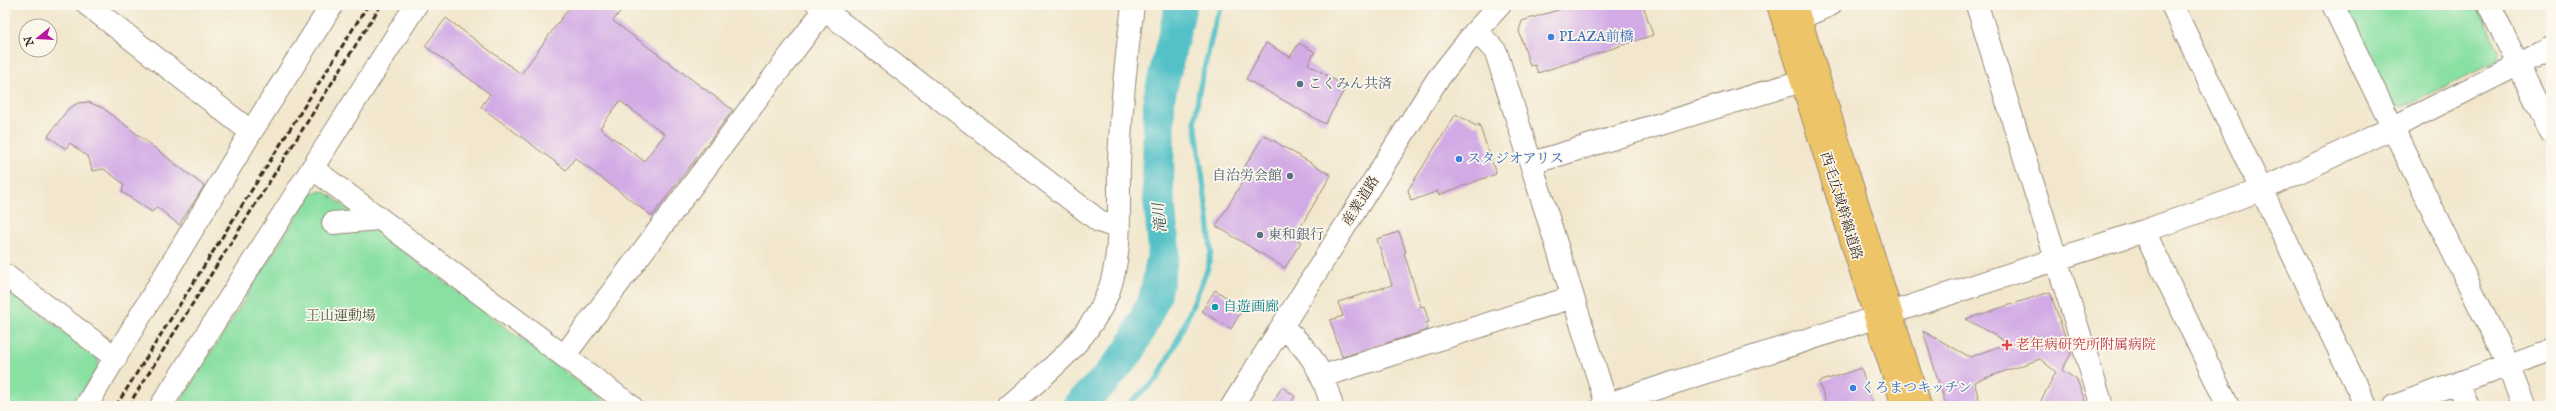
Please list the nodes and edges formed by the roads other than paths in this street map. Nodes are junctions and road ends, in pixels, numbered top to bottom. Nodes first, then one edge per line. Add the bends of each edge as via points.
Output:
1 (88, 5) edge
2 (332, 5) edge
3 (416, 5) edge
4 (1133, 5) edge
5 (1500, 5) edge
6 (1778, 5) edge
7 (1830, 5) edge
8 (1978, 5) edge
9 (2172, 5) edge
10 (2333, 5) edge
11 (2489, 5) edge
12 (823, 7) edge
13 (1798, 12) edge
14 (1474, 33) junction
15 (2551, 48) edge
16 (2518, 65) junction
17 (1802, 81) junction
18 (2392, 128) junction
19 (251, 132) junction
20 (2551, 132) edge
21 (1532, 163) junction
22 (312, 168) junction
23 (2261, 190) junction
24 (378, 219) junction
25 (333, 223) dead end
26 (1117, 227) junction
27 (2144, 231) junction
28 (2056, 257) junction
29 (5, 275) edge
30 (1572, 297) junction
31 (1883, 314) junction
32 (1282, 327) junction
33 (2551, 350) edge
34 (564, 356) junction
35 (116, 358) junction
36 (2508, 365) junction
37 (1323, 376) junction
38 (2458, 383) junction
39 (86, 406) edge
40 (161, 406) edge
41 (631, 406) edge
42 (1009, 406) edge
43 (1232, 406) edge
44 (1332, 406) edge
45 (1605, 406) edge
46 (1903, 406) edge
47 (1920, 406) edge
48 (2102, 406) edge
49 (2228, 406) edge
50 (2366, 406) edge
51 (2394, 406) edge
52 (2468, 406) edge
53 (2524, 406) edge

1 - 19 street
2 - 19 street
3 - 22 street
4 - 26 street via 1122,87
5 - 14 street, 産業道路
6 - 17 main road, 西毛広域幹線道路
7 - 13 street
8 - 28 street
9 - 23 street
10 - 18 street
11 - 16 street
12 - 26 street via 1099,221
12 - 34 street
13 - 31 main road, 西毛広域幹線道路
14 - 21 street via 1496,52
14 - 32 street, 産業道路 via 1437,80
15 - 16 street
16 - 18 street
16 - 20 street
17 - 21 street
17 - 31 main road, 西毛広域幹線道路
18 - 23 street
18 - 36 street
19 - 35 street
21 - 30 street
22 - 24 street
22 - 40 street
23 - 27 street
23 - 50 street
24 - 25 street
24 - 34 street
26 - 42 street via 1117,250 1113,272 1108,293 1098,312 1075,345
27 - 28 street
27 - 49 street
28 - 31 street
28 - 48 street
29 - 35 street
30 - 37 street
30 - 45 street
31 - 45 street
31 - 46 main road, 西毛広域幹線道路
31 - 47 main road, 西毛広域幹線道路
32 - 37 street via 1304,346
32 - 43 street, 産業道路
33 - 36 street
34 - 41 street
35 - 39 street
36 - 38 street
36 - 53 street
37 - 44 street
38 - 51 street
38 - 52 street

